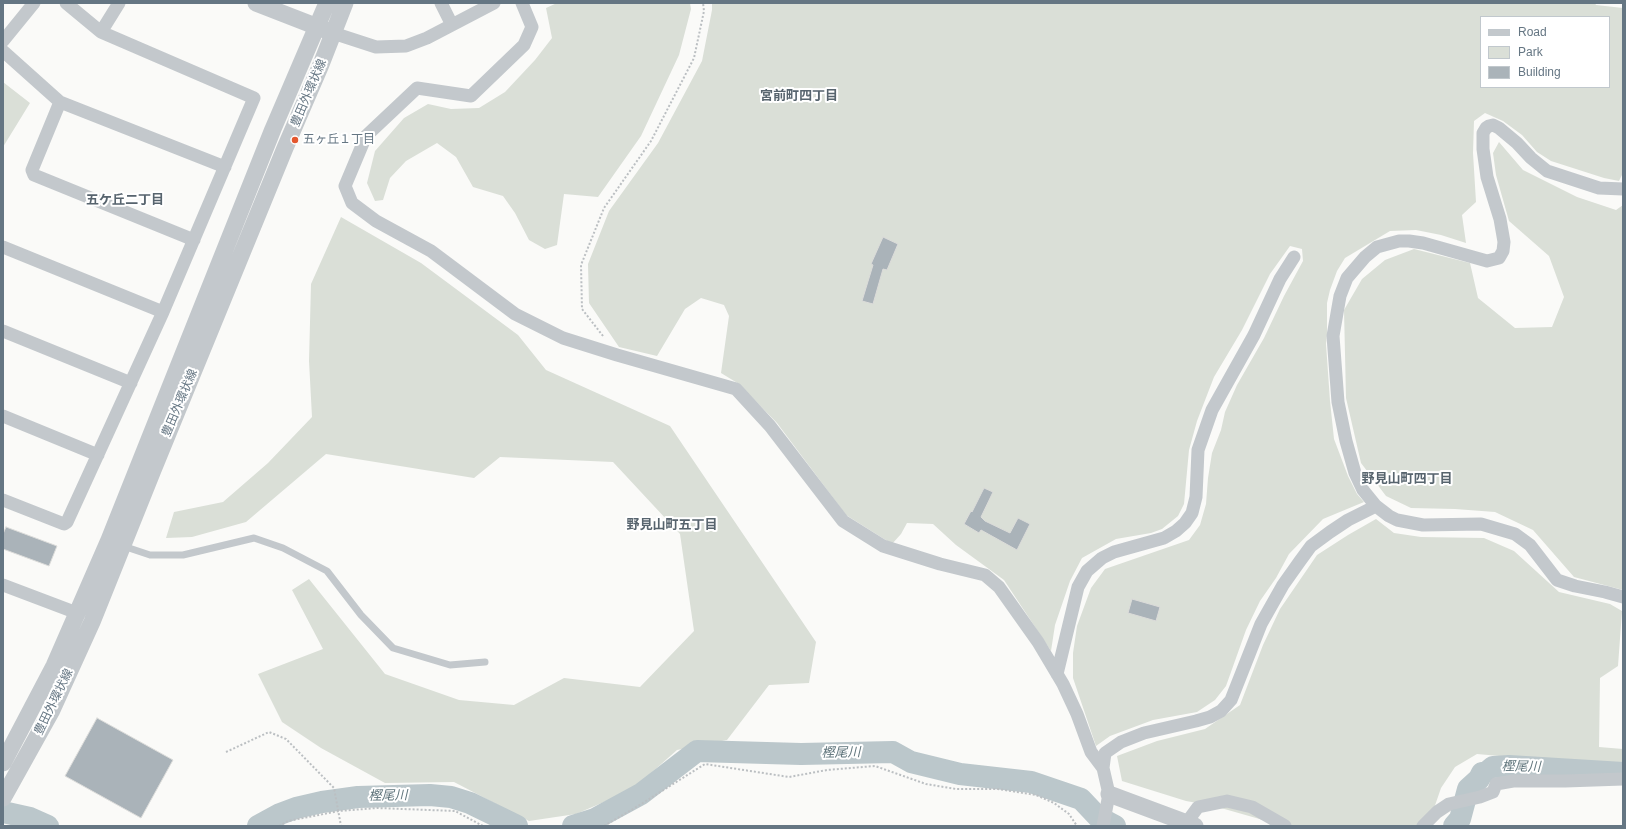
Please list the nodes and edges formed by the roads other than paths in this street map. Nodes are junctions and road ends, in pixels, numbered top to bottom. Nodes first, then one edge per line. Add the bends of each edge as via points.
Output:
1 (34, 3) edge
2 (66, 3) edge
3 (119, 3) edge
4 (256, 3) edge
5 (327, 3) edge
6 (345, 3) edge
7 (441, 3) edge
8 (494, 3) edge
9 (522, 3) edge
10 (452, 24) junction
11 (317, 27) junction
12 (102, 32) junction
13 (333, 33) junction
14 (3, 41) edge
15 (3, 51) edge
16 (60, 102) junction
17 (225, 167) junction
18 (1623, 189) edge
19 (194, 240) junction
20 (3, 247) edge
21 (1294, 257) dead end
22 (163, 312) junction
23 (3, 331) edge
24 (131, 383) junction
25 (3, 416) edge
26 (98, 455) junction
27 (3, 500) edge
28 (1376, 506) junction
29 (123, 546) junction
30 (3, 585) edge
31 (1623, 597) edge
32 (77, 613) junction
33 (485, 662) dead end
34 (1057, 674) junction
35 (3, 763) edge
36 (1103, 768) junction
37 (1623, 779) edge
38 (1109, 794) junction
39 (3, 798) edge
40 (1191, 824) edge
41 (1103, 826) edge
42 (1285, 826) edge
43 (1423, 826) edge

1 - 14 street
2 - 12 street
3 - 12 street
4 - 11 street
5 - 11 street, 豊田外環状線
6 - 13 street, 豊田外環状線
7 - 10 street
8 - 10 street
9 - 34 street via 532,27 524,45 471,96 417,88 366,136 345,186 352,203 376,221 431,251 515,314 564,338 736,389 770,426 843,521 883,546 985,575 999,587
10 - 13 street via 406,46 376,47
11 - 13 street
11 - 32 street, 豊田外環状線 via 273,129 109,540
12 - 17 street via 254,98
13 - 29 street, 豊田外環状線
15 - 16 street
16 - 17 street
16 - 19 street via 32,170 34,175
17 - 19 street
18 - 28 street via 1599,188 1547,171 1499,128 1489,126 1483,133 1482,149 1504,242 1499,258 1487,261 1424,243 1399,240 1377,247 1364,256 1356,266 1347,278 1340,296 1333,336 1338,402 1355,473 1363,490
19 - 22 street
20 - 22 street
21 - 34 street via 1212,410 1198,450 1196,497 1192,513 1185,523 1164,538 1114,552 1102,558 1088,571 1078,587
22 - 24 street
23 - 24 street
24 - 26 street
25 - 26 street
26 - 27 street via 64,524
28 - 31 street via 1397,520 1423,525 1481,524 1515,534 1530,545 1557,580
28 - 36 street via 1348,520 1311,546 1283,585 1261,624 1231,700 1221,711 1210,717 1144,733 1121,742 1105,754
29 - 33 lane via 150,555 183,555 254,538 283,548 327,571 360,615 393,648 450,665
29 - 39 street, 豊田外環状線 via 52,710
30 - 32 street
32 - 35 street, 豊田外環状線 via 54,666
34 - 36 street via 1077,714 1091,752
36 - 38 street
37 - 43 street via 1513,781 1496,784 1493,792 1449,804
38 - 40 street
38 - 41 street
40 - 42 street via 1198,807 1227,802 1252,808

